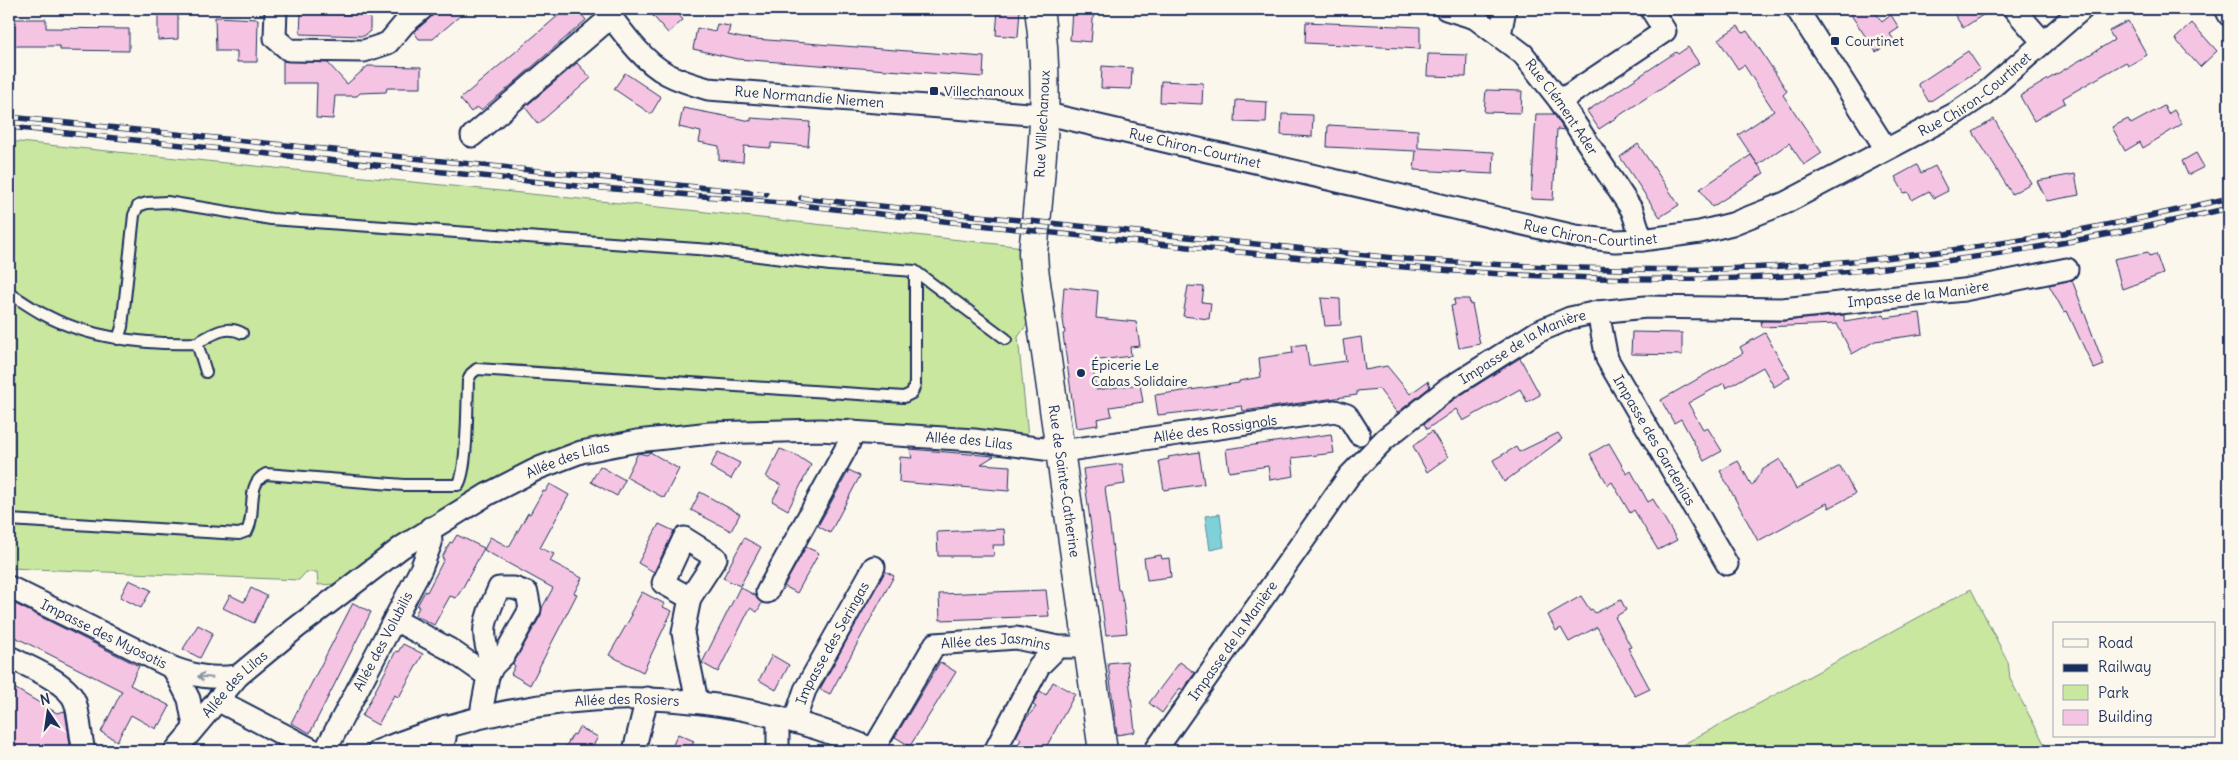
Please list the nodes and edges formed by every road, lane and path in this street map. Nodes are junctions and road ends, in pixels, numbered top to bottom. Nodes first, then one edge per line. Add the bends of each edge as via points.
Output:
1 (276, 9) edge
2 (422, 9) edge
3 (1039, 9) edge
4 (1446, 9) edge
5 (1505, 9) edge
6 (1651, 9) edge
7 (1797, 9) edge
8 (2014, 9) edge
9 (2082, 9) edge
10 (2226, 9) edge
11 (608, 13) edge
12 (2229, 15) edge
13 (1500, 35) junction
14 (2044, 42) junction
15 (1560, 101) junction
16 (1045, 115) junction
17 (472, 136) dead end
18 (1886, 149) junction
19 (1037, 210) joint
20 (1642, 240) junction
21 (2067, 269) dead end
22 (915, 271) junction
23 (9, 292) edge
24 (1598, 312) junction
25 (242, 333) dead end
26 (118, 339) junction
27 (1006, 339) dead end
28 (197, 343) junction
29 (206, 372) dead end
30 (852, 431) junction
31 (1359, 434) dead end
32 (1059, 450) junction
33 (9, 520) edge
34 (430, 528) junction
35 (1728, 564) dead end
36 (874, 567) dead end
37 (9, 587) edge
38 (767, 592) dead end
39 (690, 598) dead end
40 (395, 620) junction
41 (1058, 647) junction
42 (1088, 647) junction
43 (9, 657) edge
44 (173, 668) junction
45 (238, 676) junction
46 (647, 698) junction
47 (217, 700) junction
48 (698, 701) junction
49 (482, 716) junction
50 (786, 720) junction
51 (194, 726) junction
52 (446, 726) junction
53 (875, 750) edge
54 (84, 751) edge
55 (175, 751) edge
56 (315, 751) edge
57 (325, 751) edge
58 (378, 751) edge
59 (439, 751) edge
60 (634, 751) edge
61 (778, 751) edge
62 (995, 751) edge
63 (1103, 751) edge
64 (1155, 751) edge

1 - 2 street via 275,38 289,50 364,51 388,43
3 - 16 street, Rue Villechanoux via 1046,72
4 - 13 street, Rue Clément Ader via 1475,18
5 - 13 street
6 - 15 street via 1665,31
7 - 18 street
8 - 14 street
9 - 14 street, Rue Chiron-Courtinet
10 - 12 street
11 - 16 street, Rue Normandie Niemen via 648,59 665,73 708,90
11 - 17 street
13 - 15 street, Rue Clément Ader via 1523,54
14 - 18 street, Rue Chiron-Courtinet via 1984,94 1956,113
15 - 20 street, Rue Clément Ader via 1632,210
16 - 19 street, Rue Villechanoux
16 - 20 street, Rue Chiron-Courtinet via 1115,128 1575,236 1616,241
18 - 20 street, Rue Chiron-Courtinet via 1785,203 1732,224
19 - 32 street, Rue de Sainte-Catherine via 1034,269
21 - 24 street, Impasse de la Manière via 1964,290 1782,309 1646,307
22 - 26 lane via 830,265 711,250 270,219 167,202 147,203 138,206 134,215
22 - 27 lane
22 - 33 lane via 915,384 912,393 904,397 477,369 468,381 464,464 458,485 404,485 266,474 254,485 251,524 247,531 238,534
23 - 26 lane via 60,322
24 - 35 street, Impasse des Gardenias via 1607,359
24 - 64 street, Impasse de la Manière via 1570,318 1538,332 1446,390 1366,457 1349,476
25 - 28 lane via 235,329 216,332
26 - 28 lane
28 - 29 lane
30 - 32 street, Allée des Lilas
30 - 34 street, Allée des Lilas via 711,433 637,441 581,452 539,468
30 - 38 street via 849,443
31 - 32 street, Allée des Rossignols via 1346,415 1334,411
32 - 42 street, Rue de Sainte-Catherine
34 - 40 street, Allée des Volubilis via 432,542
34 - 45 street, Allée des Lilas via 349,586
36 - 50 street, Impasse des Seringas
37 - 44 street, Impasse des Myosotis
39 - 48 street via 683,633
40 - 49 street via 490,671
40 - 57 street, Allée des Volubilis
41 - 42 street, Allée des Jasmins
41 - 53 street, Allée des Jasmins via 1016,638 935,644
41 - 62 street via 1039,666
42 - 63 street, Rue de Sainte-Catherine
43 - 54 street via 70,692 75,701
45 -> 44 street, Impasse des Myosotis via 202,678
44 - 51 street, Impasse des Myosotis via 189,699
45 - 47 street, Allée des Lilas
46 - 48 street, Allée des Rosiers
46 - 49 street, Allée des Rosiers via 542,705
46 - 60 street
47 - 51 street, Allée des Lilas
47 - 56 street
48 - 50 street, Allée des Rosiers
49 - 52 street, Allée des Rosiers
50 - 53 street, Allée des Rosiers
50 - 61 street, Impasse des Seringas
51 - 55 street, Allée des Lilas
52 - 58 street, Allée des Rosiers
52 - 59 street

